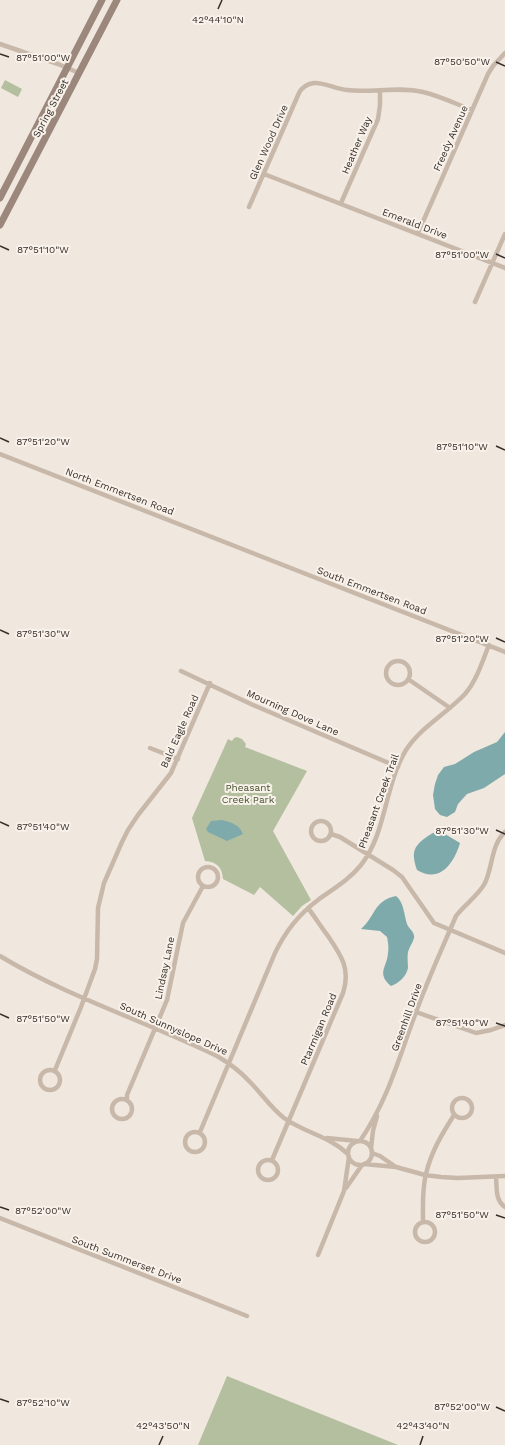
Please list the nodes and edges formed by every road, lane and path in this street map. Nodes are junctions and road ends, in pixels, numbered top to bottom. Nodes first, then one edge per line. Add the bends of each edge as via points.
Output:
1 (102, 0) edge
2 (117, 0) edge
3 (0, 44) edge
4 (505, 53) edge
5 (68, 68) junction
6 (79, 73) junction
7 (380, 91) junction
8 (472, 110) junction
9 (264, 174) junction
10 (0, 198) edge
11 (341, 204) junction
12 (249, 207) dead end
13 (0, 226) edge
14 (418, 233) junction
15 (505, 234) edge
16 (492, 263) junction
17 (505, 268) edge
18 (475, 302) dead end
19 (0, 454) edge
20 (233, 544) joint
21 (489, 646) junction
22 (505, 652) edge
23 (181, 671) dead end
24 (408, 679) junction
25 (210, 683) junction
26 (450, 708) junction
27 (150, 748) dead end
28 (178, 759) junction
29 (398, 767) junction
30 (505, 832) edge
31 (331, 834) junction
32 (369, 855) junction
33 (202, 886) junction
34 (308, 908) junction
35 (450, 930) junction
36 (505, 953) edge
37 (0, 956) edge
38 (84, 999) junction
39 (416, 1012) junction
40 (505, 1025) edge
41 (156, 1029) junction
42 (229, 1063) junction
43 (55, 1070) junction
44 (127, 1100) junction
45 (378, 1111) junction
46 (454, 1115) junction
47 (289, 1121) junction
48 (200, 1132) junction
49 (326, 1138) junction
50 (358, 1141) junction
51 (372, 1150) junction
52 (349, 1156) junction
53 (272, 1160) junction
54 (363, 1165) junction
55 (396, 1167) junction
56 (425, 1175) junction
57 (505, 1176) edge
58 (496, 1177) junction
59 (344, 1191) junction
60 (505, 1207) edge
61 (0, 1218) edge
62 (423, 1221) junction
63 (318, 1255) dead end
64 (247, 1316) dead end

1 - 5 main road, Spring Street
2 - 6 main road, Spring Street
3 - 5 street
4 - 8 street, Freedy Avenue via 488,74
5 - 6 street
5 - 10 main road, Spring Street
6 - 13 main road, Spring Street
7 - 8 street via 422,92
7 - 9 street, Glen Wood Drive via 344,90 317,83 305,86 299,93
7 - 11 street, Heather Way via 378,119
8 - 14 street, Freedy Avenue
9 - 11 street, Emerald Drive
9 - 12 street, Glen Wood Drive
11 - 14 street, Emerald Drive
14 - 16 street, Emerald Drive
15 - 16 street
16 - 17 street, Emerald Drive
16 - 18 street
19 - 20 street, North Emmertsen Road
20 - 21 street, South Emmertsen Road
21 - 22 street, South Emmertsen Road
21 - 26 street, Pheasant Creek Trail via 471,685
23 - 25 street, Mourning Dove Lane
24 - 24 street via 409,668 404,662 393,662 388,668 388,679 394,684 402,684
24 - 26 street
25 - 28 street, Bald Eagle Road
25 - 29 street, Mourning Dove Lane via 253,705
26 - 29 street, Pheasant Creek Trail via 414,739
27 - 28 street
28 - 38 street, Bald Eagle Road via 171,773 128,830 104,883 98,908 97,960
29 - 32 street, Pheasant Creek Trail
30 - 35 street, Greenhill Drive via 497,841 484,884 456,916
31 - 31 street via 331,826 326,821 319,820 311,828 313,837 318,841 325,841
31 - 32 street
32 - 34 street, Pheasant Creek Trail via 345,881
32 - 35 street via 402,877 434,923
33 - 33 street, Lindsay Lane via 212,886 217,882 218,875 213,867 202,868 198,873 198,880
33 - 41 street, Lindsay Lane via 183,923 170,988
34 - 42 street, Pheasant Creek Trail via 294,922 279,944
34 - 47 street, Ptarmigan Road via 342,957 346,981
35 - 36 street
35 - 39 street, Greenhill Drive
37 - 38 street, South Sunnyslope Drive
38 - 41 street, South Sunnyslope Drive
38 - 43 street, Bald Eagle Road
39 - 40 street via 476,1033
39 - 45 street, Greenhill Drive via 398,1065
41 - 42 street, South Sunnyslope Drive via 206,1050
41 - 44 street, Lindsay Lane
42 - 47 street, South Sunnyslope Drive
42 - 48 street, Pheasant Creek Trail
43 - 43 street, Bald Eagle Road via 45,1070 40,1076 40,1083 47,1090 54,1090 59,1085 61,1078
44 - 44 street, Lindsay Lane via 120,1099 112,1105 113,1115 119,1119 126,1119 132,1112 132,1105
45 - 50 street, Greenhill Drive
45 - 51 street, Greenhill Drive
46 - 46 street via 468,1117 472,1111 472,1104 468,1098 461,1097 455,1100 452,1105
46 - 56 street via 438,1140
47 - 49 street, South Sunnyslope Drive
47 - 53 street, Ptarmigan Road
48 - 48 street, Pheasant Creek Trail via 190,1132 185,1138 188,1150 202,1150 205,1144
49 - 50 street, South Sunnyslope Drive
49 - 52 street, South Sunnyslope Drive
50 - 51 street via 367,1142
50 - 52 street via 349,1147
51 - 54 street via 370,1160
51 - 55 street
52 - 54 street via 353,1162
52 - 59 street
53 - 53 street via 265,1159 259,1163 259,1176 265,1180 272,1180 277,1175 277,1164
54 - 55 street
54 - 59 street
55 - 56 street
56 - 58 street via 458,1178
56 - 62 street
57 - 58 street
58 - 60 street via 499,1202
59 - 63 street
61 - 64 street, South Summerset Drive
62 - 62 street via 417,1225 415,1234 418,1240 428,1242 434,1237 435,1231 430,1222

